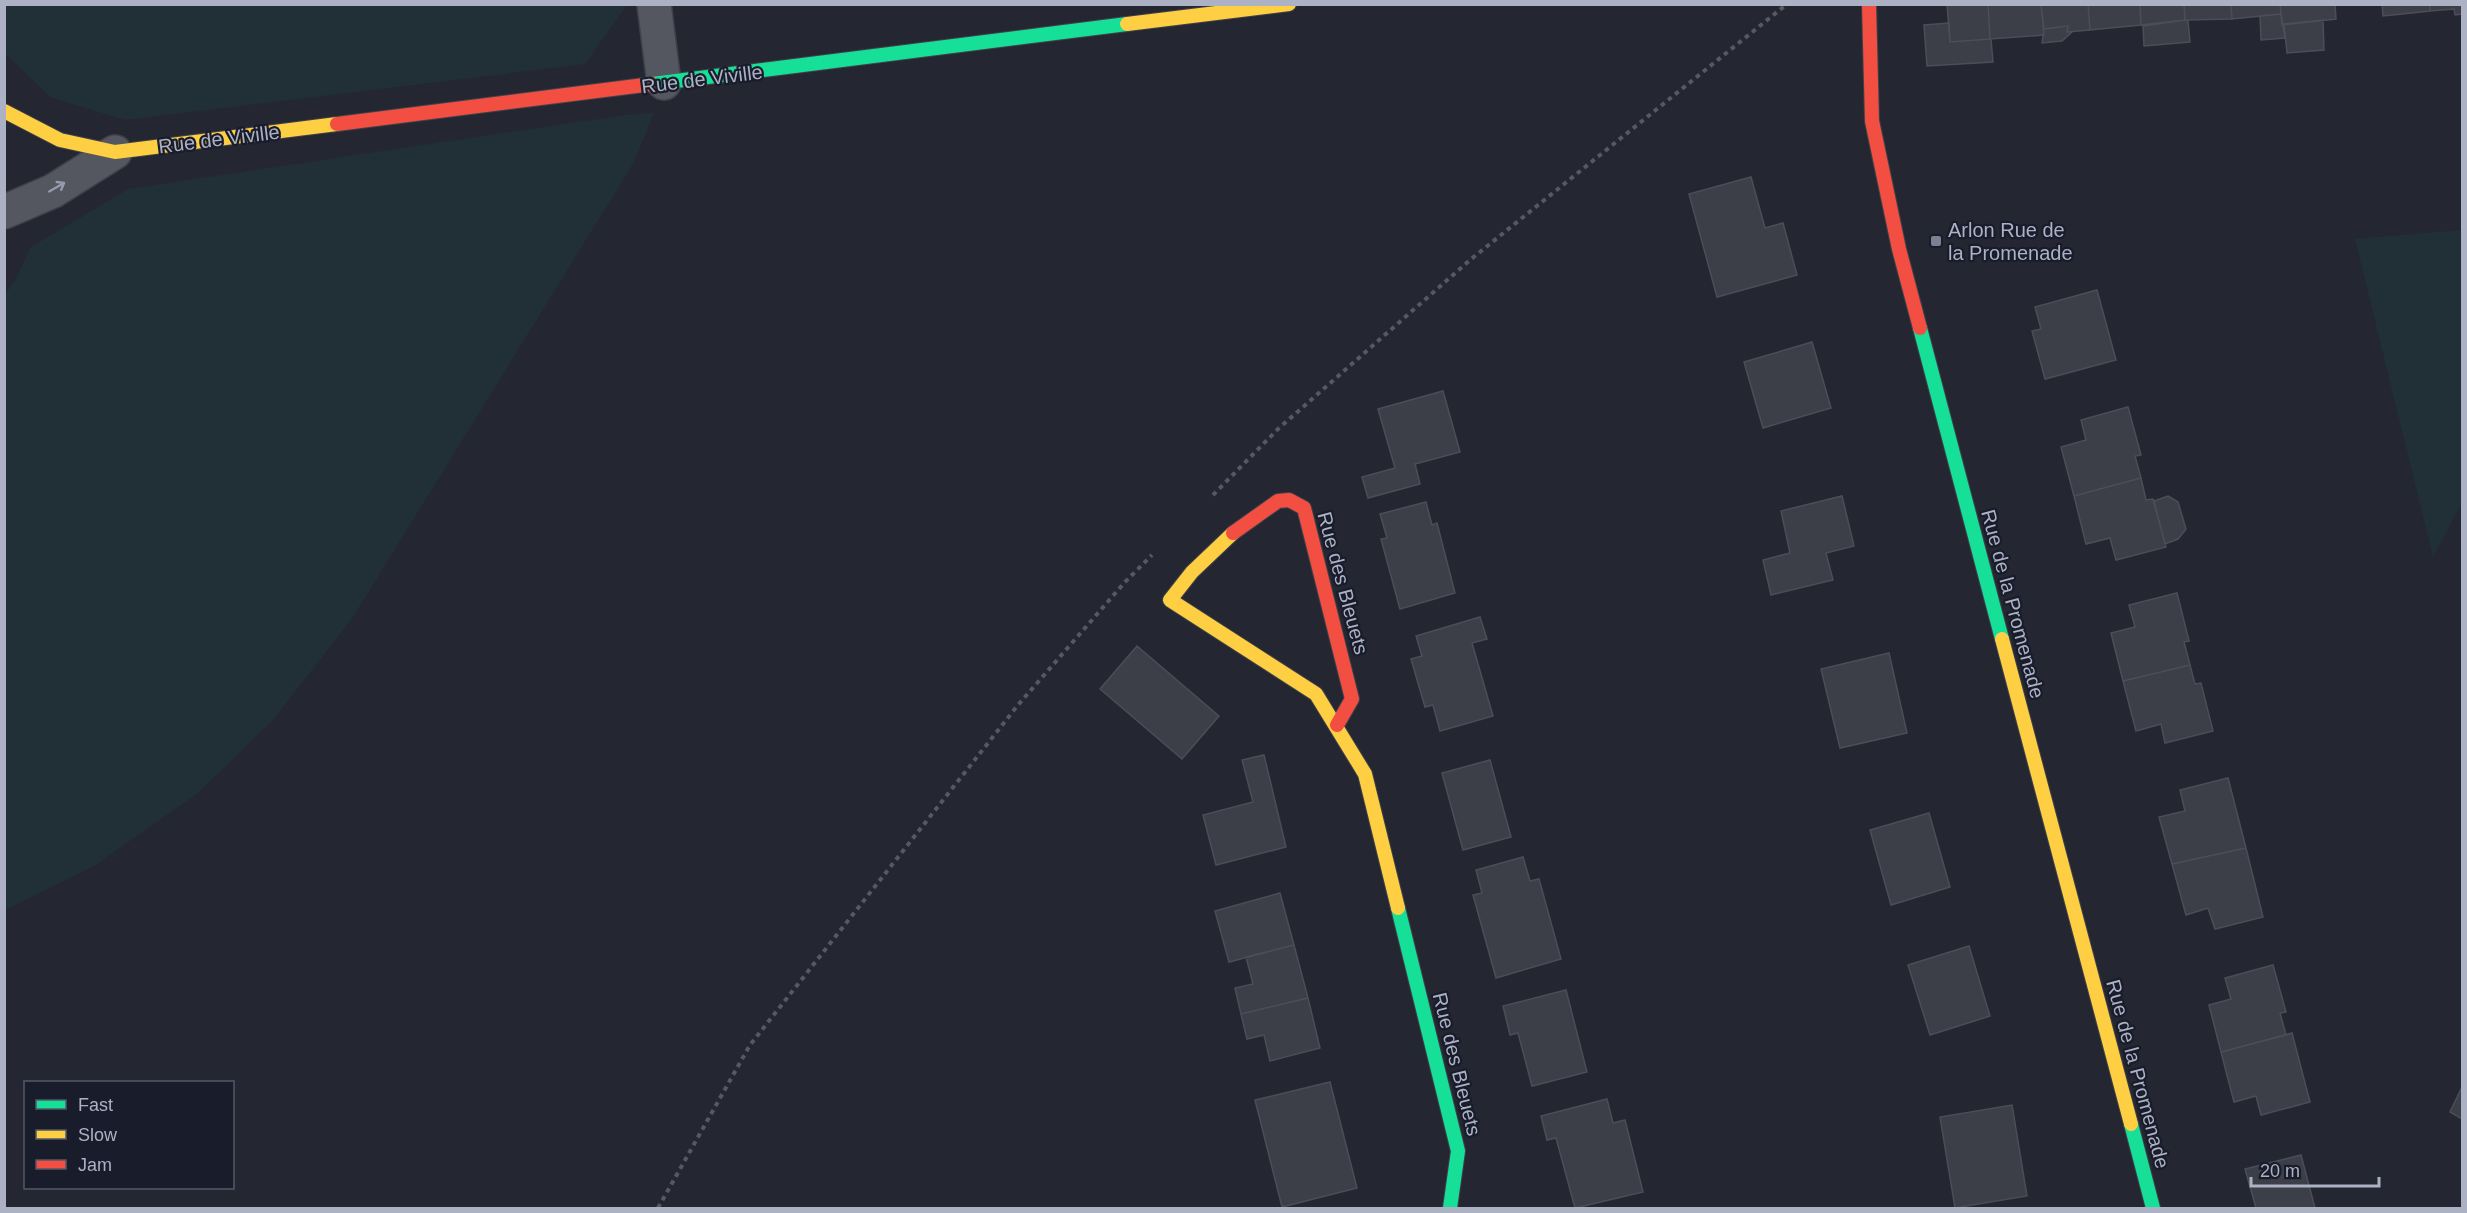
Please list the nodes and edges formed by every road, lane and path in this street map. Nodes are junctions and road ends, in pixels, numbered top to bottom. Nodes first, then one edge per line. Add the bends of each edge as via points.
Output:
1 (654, 4) edge
2 (1289, 4) edge
3 (1869, 4) edge
4 (664, 83) junction
5 (4, 111) edge
6 (115, 152) junction
7 (4, 212) edge
8 (1337, 725) junction
9 (1450, 1209) edge
10 (2153, 1209) edge

1 - 4 street
2 - 4 street, Rue de Viville
3 - 10 street, Rue de la Promenade via 1872,121 1899,249
4 - 6 street, Rue de Viville
5 - 6 street, Rue de Viville via 60,140
7 -> 6 street, Rue de Viville via 53,191
8 - 8 street, Rue des Bleuets via 1316,694 1170,600 1191,572 1236,530 1278,501 1289,500 1304,508 1352,699
8 - 9 street, Rue des Bleuets via 1365,774 1445,1092 1458,1151

